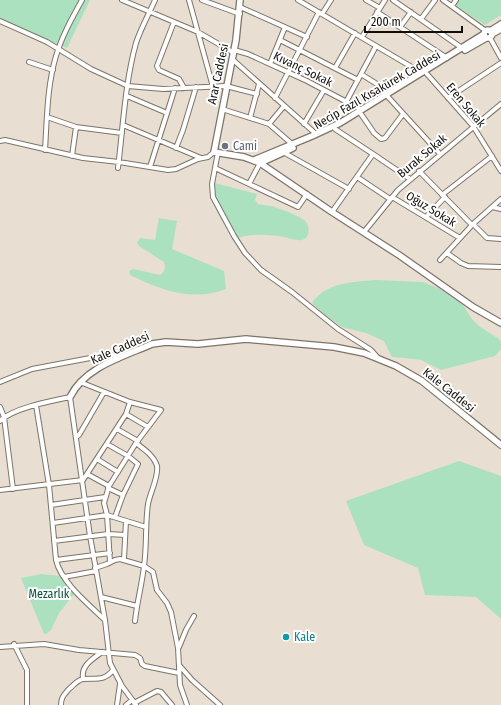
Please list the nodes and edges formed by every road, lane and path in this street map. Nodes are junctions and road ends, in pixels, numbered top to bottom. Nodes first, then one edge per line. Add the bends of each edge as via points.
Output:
1 (82, 0) edge
2 (122, 0) edge
3 (155, 0) edge
4 (189, 0) edge
5 (202, 0) edge
6 (240, 0) edge
7 (298, 0) edge
8 (331, 0) edge
9 (366, 0) edge
10 (385, 0) edge
11 (393, 0) edge
12 (435, 0) edge
13 (443, 0) edge
14 (456, 0) edge
15 (452, 6) junction
16 (240, 7) junction
17 (378, 10) junction
18 (149, 12) junction
19 (411, 12) junction
20 (321, 13) junction
21 (240, 14) junction
22 (421, 19) junction
23 (0, 22) edge
24 (174, 22) junction
25 (501, 24) edge
26 (285, 27) junction
27 (400, 27) junction
28 (501, 28) edge
29 (198, 32) junction
30 (355, 33) junction
31 (488, 34) junction
32 (306, 37) junction
33 (362, 37) junction
34 (280, 40) junction
35 (376, 46) junction
36 (59, 48) junction
37 (462, 48) junction
38 (300, 50) junction
39 (234, 51) junction
40 (447, 58) junction
41 (501, 58) edge
42 (232, 59) junction
43 (29, 62) dead end
44 (501, 63) edge
45 (270, 64) junction
46 (336, 68) junction
47 (53, 70) junction
48 (288, 72) junction
49 (361, 74) junction
50 (424, 74) junction
51 (358, 80) junction
52 (259, 84) junction
53 (128, 86) junction
54 (226, 86) junction
55 (196, 87) junction
56 (213, 87) junction
57 (175, 88) junction
58 (184, 88) junction
59 (324, 90) junction
60 (256, 94) junction
61 (127, 96) junction
62 (388, 96) junction
63 (275, 98) junction
64 (448, 98) junction
65 (346, 102) junction
66 (501, 104) edge
67 (284, 106) junction
68 (222, 109) junction
69 (362, 112) junction
70 (167, 113) junction
71 (403, 114) junction
72 (47, 117) junction
73 (250, 118) junction
74 (269, 124) junction
75 (304, 124) junction
76 (123, 125) junction
77 (473, 126) junction
78 (76, 127) junction
79 (334, 129) junction
80 (122, 133) junction
81 (316, 134) junction
82 (159, 139) junction
83 (0, 141) edge
84 (292, 144) junction
85 (176, 148) junction
86 (45, 150) junction
87 (216, 152) junction
88 (283, 152) junction
89 (373, 154) junction
90 (440, 154) junction
91 (72, 156) junction
92 (492, 156) junction
93 (201, 158) junction
94 (254, 160) junction
95 (119, 162) junction
96 (260, 162) junction
97 (150, 167) junction
98 (118, 168) dead end
99 (215, 168) junction
100 (419, 171) junction
101 (501, 171) edge
102 (357, 177) junction
103 (410, 179) junction
104 (249, 184) junction
105 (349, 188) junction
106 (307, 194) junction
107 (444, 196) junction
108 (391, 198) junction
109 (501, 199) edge
110 (492, 206) junction
111 (501, 209) edge
112 (332, 212) junction
113 (426, 217) junction
114 (473, 224) junction
115 (364, 232) junction
116 (460, 238) junction
117 (501, 239) edge
118 (447, 253) junction
119 (440, 260) dead end
120 (501, 267) edge
121 (501, 323) edge
122 (378, 358) junction
123 (118, 359) junction
124 (0, 382) edge
125 (80, 382) junction
126 (104, 392) junction
127 (70, 397) junction
128 (130, 402) junction
129 (36, 404) junction
130 (0, 407) edge
131 (126, 414) junction
132 (4, 417) junction
133 (0, 421) edge
134 (148, 427) junction
135 (116, 429) junction
136 (76, 437) junction
137 (137, 442) junction
138 (107, 444) junction
139 (501, 445) edge
140 (128, 456) junction
141 (97, 459) junction
142 (118, 472) junction
143 (87, 474) junction
144 (83, 480) junction
145 (49, 485) junction
146 (109, 487) junction
147 (13, 489) junction
148 (0, 490) edge
149 (123, 495) junction
150 (105, 497) junction
151 (85, 500) junction
152 (51, 505) junction
153 (107, 515) junction
154 (115, 517) junction
155 (87, 518) junction
156 (126, 520) junction
157 (53, 523) junction
158 (146, 527) junction
159 (108, 534) junction
160 (125, 535) junction
161 (90, 536) junction
162 (54, 541) junction
163 (110, 553) junction
164 (93, 555) junction
165 (124, 559) junction
166 (56, 560) junction
167 (110, 562) junction
168 (144, 566) junction
169 (96, 570) junction
170 (64, 577) junction
171 (101, 597) junction
172 (137, 606) junction
173 (194, 616) dead end
174 (105, 620) junction
175 (135, 621) dead end
176 (14, 645) junction
177 (0, 647) edge
178 (178, 648) junction
179 (102, 652) junction
180 (108, 652) junction
181 (179, 664) junction
182 (112, 670) junction
183 (179, 673) junction
184 (83, 678) junction
185 (120, 683) junction
186 (134, 703) edge
187 (27, 705) edge
188 (61, 705) edge
189 (117, 705) edge
190 (126, 705) edge
191 (172, 705) edge
192 (187, 705) edge
193 (220, 705) edge

1 - 36 street
2 - 18 street, Kıvanç Sokak
3 - 18 street
4 - 29 street
5 - 21 street
6 - 16 street, Arar Caddesi
7 - 20 street, Eren Sokak
8 - 20 street
9 - 17 street
10 - 17 street
11 - 19 street
12 - 22 street
13 - 15 street
14 - 15 street
15 - 31 street
16 - 21 street, Arar Caddesi
16 - 26 street
17 - 27 street
17 - 33 street
18 - 24 street, Kıvanç Sokak
18 - 53 street via 137,41
19 - 22 street
19 - 27 street
20 - 30 street, Eren Sokak
20 - 32 street
21 - 39 street, Arar Caddesi
22 - 37 street
23 - 36 street
24 - 29 street, Kıvanç Sokak
24 - 58 street via 157,66 159,70 179,80
25 - 31 street, Necip Fazıl Kısakürek Caddesi
26 - 32 street
26 - 34 street
27 - 40 street
28 - 31 street, Necip Fazıl Kısakürek Caddesi
29 - 39 street, Kıvanç Sokak
29 - 56 street
30 - 33 street, Eren Sokak
30 - 46 street
31 - 37 street, Necip Fazıl Kısakürek Caddesi
31 - 41 street
31 - 50 street, Necip Fazıl Kısakürek Caddesi
32 - 38 street
33 - 35 street, Eren Sokak
34 - 38 street
34 - 45 street
35 - 49 street
35 - 50 street, Eren Sokak
36 - 47 street
36 - 53 street via 91,69
37 - 40 street, Necip Fazıl Kısakürek Caddesi
38 - 46 street
38 - 48 street
39 - 42 street, Arar Caddesi
39 - 45 street, Kıvanç Sokak
40 - 50 street, Necip Fazıl Kısakürek Caddesi
42 - 52 street
42 - 54 street, Arar Caddesi
43 - 47 street
44 - 64 street
45 - 48 street, Kıvanç Sokak
46 - 51 street
47 - 72 street
48 - 59 street, Kıvanç Sokak
48 - 63 street
49 - 51 street
49 - 62 street via 378,84
50 - 62 street, Necip Fazıl Kısakürek Caddesi
50 - 64 street, Eren Sokak
51 - 65 street
52 - 60 street
52 - 63 street
53 - 57 street
53 - 61 street
54 - 56 street
54 - 60 street
54 - 68 street, Arar Caddesi
55 - 56 street
55 - 58 street
55 - 85 street
57 - 58 street
57 - 70 street
59 - 65 street, Kıvanç Sokak
59 - 75 street
60 - 73 street
61 - 70 street
61 - 76 street
62 - 69 street, Necip Fazıl Kısakürek Caddesi
62 - 71 street
63 - 67 street
64 - 77 street, Eren Sokak
65 - 69 street, Kıvanç Sokak
66 - 77 street, Burak Sokak
67 - 74 street
67 - 75 street
68 - 73 street
68 - 87 street, Arar Caddesi
69 - 71 street via 376,135 383,139
69 - 79 street, Necip Fazıl Kısakürek Caddesi
69 - 81 street, Necip Fazıl Kısakürek Caddesi
70 - 82 street
71 - 90 street
72 - 78 street
72 - 86 street
73 - 74 street
74 - 84 street
75 - 81 street
76 - 80 street
76 - 82 street
77 - 90 street, Burak Sokak
77 - 92 street, Eren Sokak
78 - 80 street
78 - 91 street
79 - 88 street, Necip Fazıl Kısakürek Caddesi
79 - 89 street
80 - 95 street
81 - 84 street, Necip Fazıl Kısakürek Caddesi
82 - 85 street
82 - 97 street
83 - 86 street
84 - 94 street, Necip Fazıl Kısakürek Caddesi
85 - 93 street
86 - 91 street
87 - 93 street
87 - 94 street
87 - 99 street
88 - 96 street, Necip Fazıl Kısakürek Caddesi
88 - 105 street
89 - 102 street
89 - 103 street
90 - 100 street, Burak Sokak
91 - 95 street
92 - 101 street, Eren Sokak
92 - 107 street
93 - 97 street via 173,170
94 - 96 street
95 - 97 street
95 - 98 street
96 - 104 street
96 - 106 street
99 - 104 street
99 - 122 street via 213,197 249,258 261,270 333,325 367,347
100 - 103 street, Burak Sokak
100 - 107 street
102 - 105 street
102 - 108 street, Oğuz Sokak
103 - 108 street, Burak Sokak
104 - 106 street via 298,207
105 - 112 street
106 - 112 street
107 - 113 street
107 - 114 street
108 - 113 street, Oğuz Sokak
108 - 115 street, Burak Sokak
109 - 110 street
110 - 111 street
110 - 114 street
112 - 115 street
113 - 116 street, Oğuz Sokak
114 - 116 street
114 - 117 street via 487,238
115 - 121 street via 469,305
116 - 118 street
118 - 119 street
118 - 120 street via 468,266
122 - 123 street, Kale Caddesi via 343,348 246,339 192,345 159,342
122 - 139 street, Kale Caddesi via 422,381
123 - 124 street via 110,354 32,369
123 - 125 street, Kale Caddesi
125 - 126 street
125 - 127 street, Kale Caddesi
126 - 128 street
126 - 136 street
127 - 129 street
127 - 136 street
128 - 131 street
128 - 134 street via 161,410
129 - 132 street
129 - 145 street
130 - 132 street
131 - 134 street
131 - 135 street
132 - 133 street
132 - 147 street
134 - 137 street
135 - 137 street
135 - 138 street
136 - 144 street
137 - 140 street
137 - 158 street via 155,460 157,468
138 - 140 street
138 - 141 street
140 - 142 street
140 - 149 street via 138,464
141 - 142 street
141 - 143 street
142 - 146 street
143 - 144 street
143 - 146 street
144 - 145 street
144 - 151 street
145 - 147 street
145 - 152 street
146 - 149 street
146 - 150 street
147 - 148 street
149 - 154 street
150 - 151 street
150 - 153 street
151 - 152 street
151 - 155 street
152 - 157 street
153 - 154 street
153 - 155 street
153 - 159 street
154 - 156 street
155 - 157 street
155 - 161 street
156 - 158 street
156 - 160 street
157 - 162 street
158 - 168 street
159 - 160 street
159 - 161 street
159 - 163 street
160 - 165 street
161 - 162 street
161 - 164 street
162 - 166 street
163 - 164 street
163 - 167 street
164 - 166 street
164 - 169 street
165 - 167 street
165 - 168 street
166 - 170 street
167 - 169 street
168 - 172 street
168 - 178 street via 153,572 157,590 170,609
169 - 170 street
169 - 171 street
170 - 174 street
171 - 172 street
171 - 174 street
172 - 175 street
173 - 178 street
174 - 180 street
176 - 177 street
176 - 179 street via 44,644
176 - 187 street via 26,670
178 - 181 street
179 - 180 street
179 - 184 street via 85,666
180 - 182 street
180 - 183 street via 136,656 145,666
181 - 183 street
181 - 193 street via 192,680
182 - 184 street via 102,679
182 - 185 street
183 - 192 street
184 - 188 street via 63,695
185 - 186 street
185 - 189 street
186 - 190 street
186 - 191 street via 158,691

